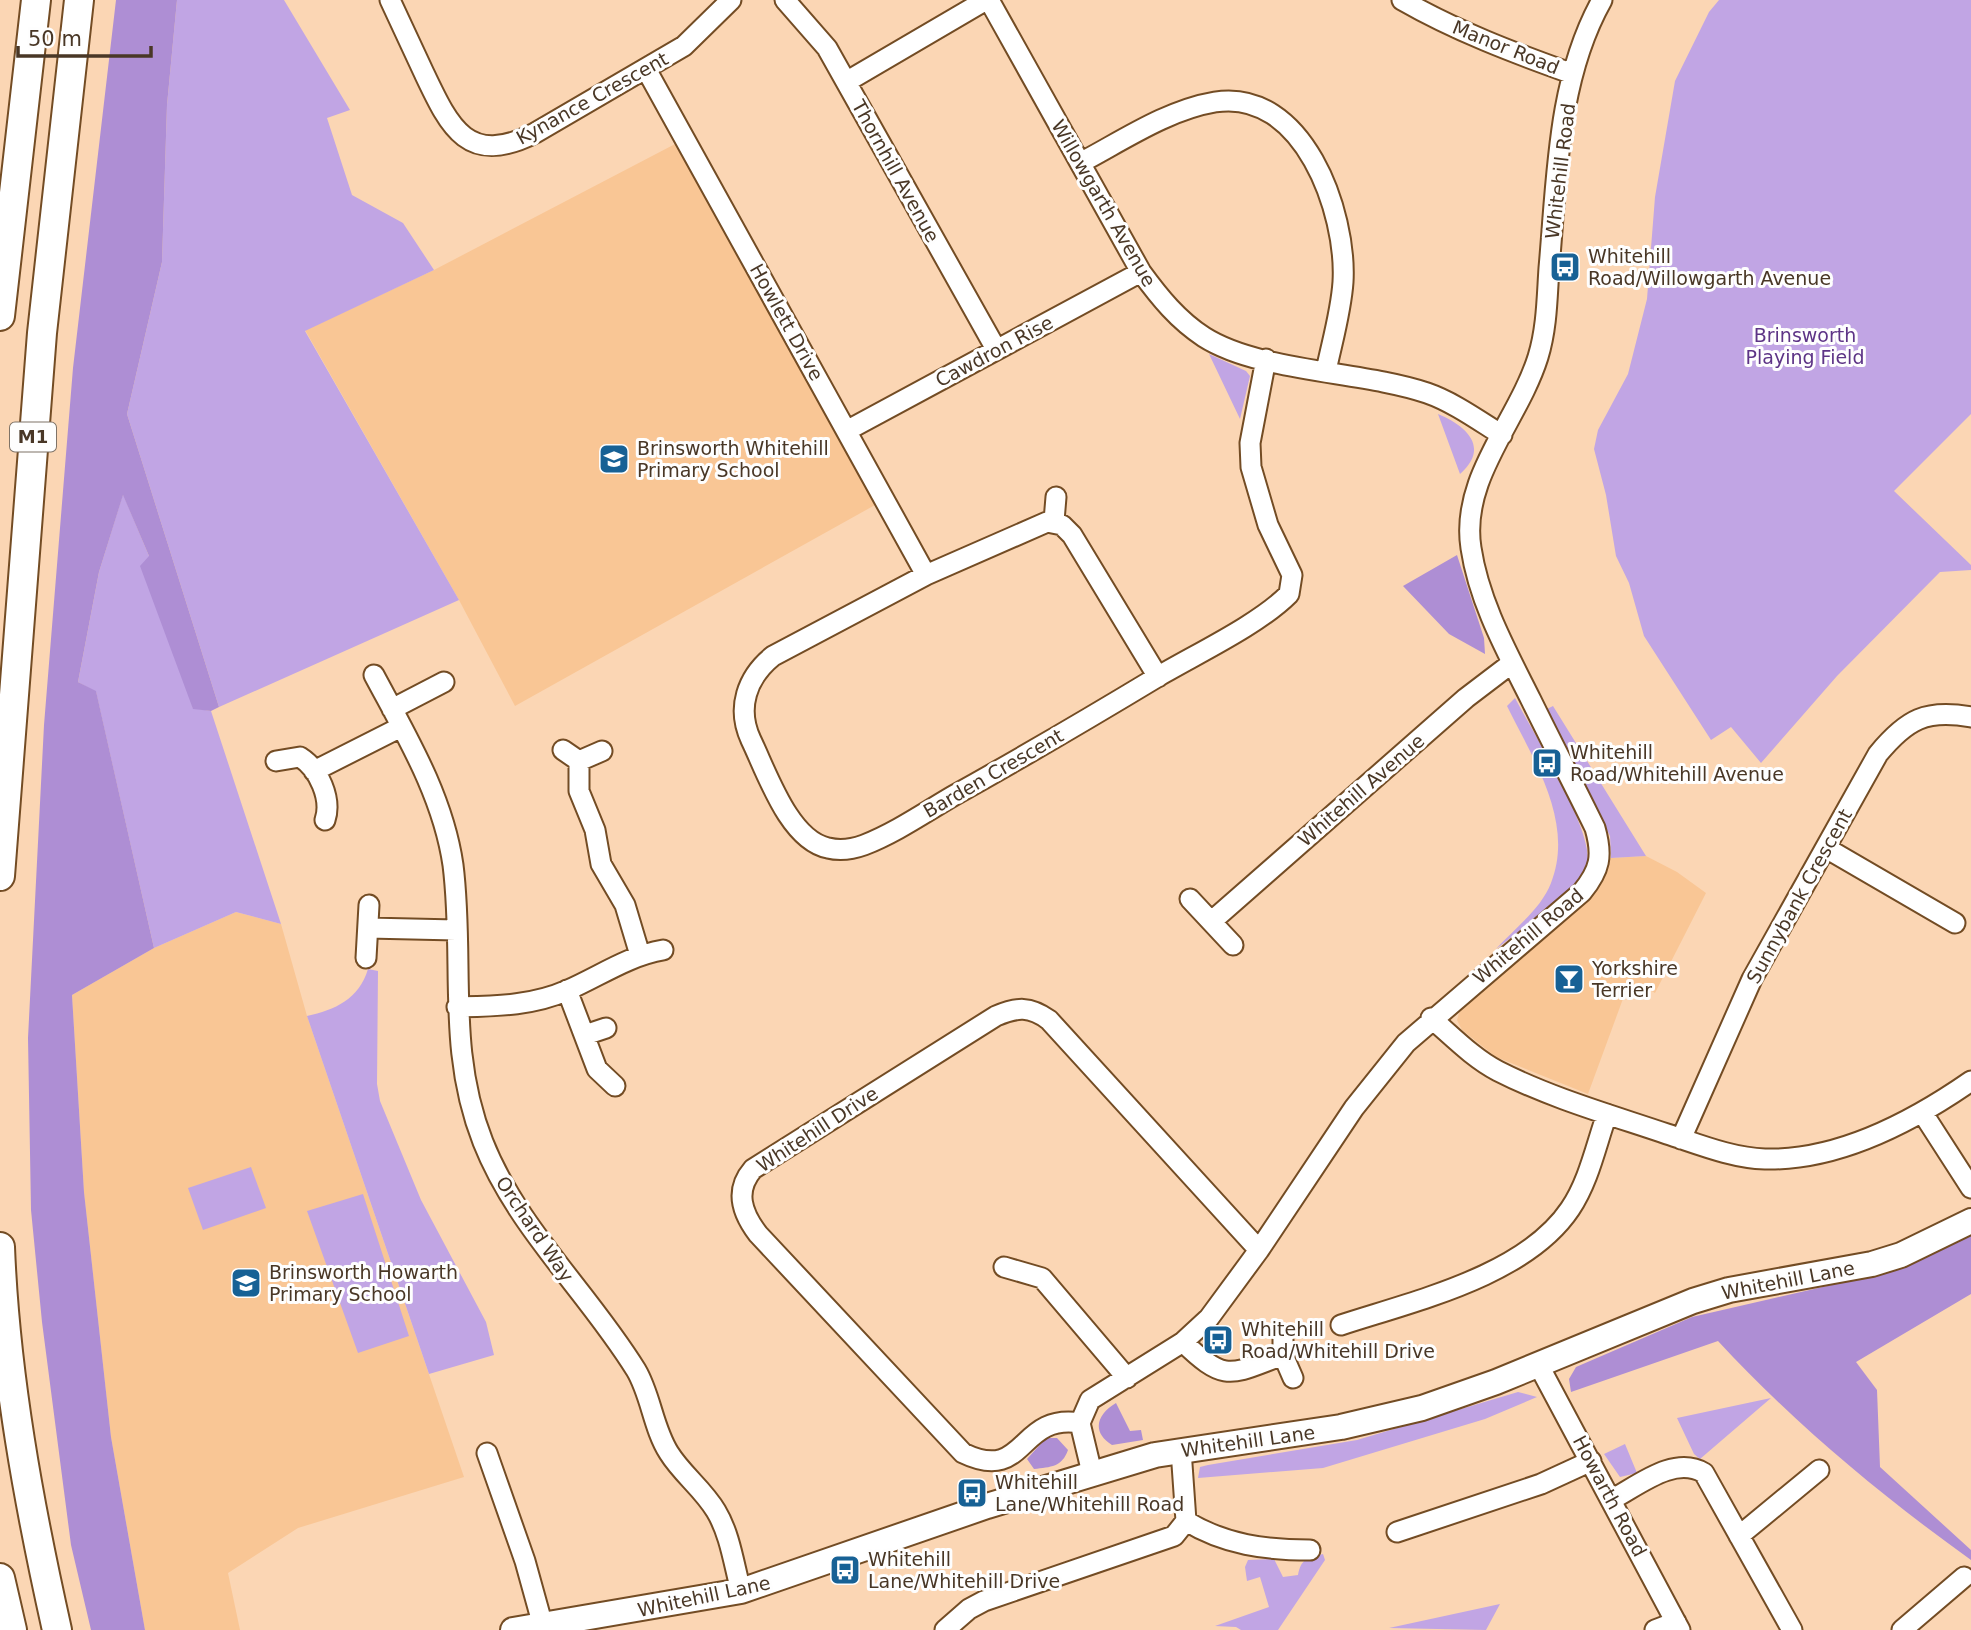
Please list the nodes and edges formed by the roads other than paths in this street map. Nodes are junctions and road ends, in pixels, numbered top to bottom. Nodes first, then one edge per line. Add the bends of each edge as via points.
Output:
1 (36, 0) edge
2 (79, 0) edge
3 (390, 0) edge
4 (731, 0) edge
5 (785, 0) edge
6 (988, 0) edge
7 (1402, 0) edge
8 (1602, 0) edge
9 (646, 69) junction
10 (1573, 74) junction
11 (846, 82) junction
12 (1080, 163) junction
13 (1141, 272) junction
14 (0, 316) edge
15 (996, 349) junction
16 (1266, 359) junction
17 (1326, 371) junction
18 (848, 430) junction
19 (1502, 435) junction
20 (1056, 497) dead end
21 (1054, 521) junction
22 (926, 575) junction
23 (1512, 663) junction
24 (374, 675) dead end
25 (1158, 677) junction
26 (444, 682) dead end
27 (392, 709) junction
28 (1971, 716) edge
29 (401, 727) junction
30 (603, 751) dead end
31 (276, 761) dead end
32 (314, 771) junction
33 (326, 820) dead end
34 (1826, 848) junction
35 (0, 876) edge
36 (1189, 899) dead end
37 (369, 905) dead end
38 (1212, 921) junction
39 (1955, 923) dead end
40 (368, 928) junction
41 (456, 930) junction
42 (1233, 945) dead end
43 (663, 950) dead end
44 (640, 955) junction
45 (366, 958) dead end
46 (568, 990) junction
47 (457, 1007) junction
48 (1432, 1018) junction
49 (606, 1028) dead end
50 (584, 1035) junction
51 (1971, 1082) edge
52 (615, 1086) dead end
53 (1922, 1112) junction
54 (1607, 1114) junction
55 (1681, 1139) junction
56 (1971, 1188) edge
57 (1971, 1221) edge
58 (0, 1247) edge
59 (1259, 1250) junction
60 (1004, 1267) dead end
61 (1341, 1325) dead end
62 (1183, 1342) junction
63 (1538, 1364) junction
64 (1127, 1378) junction
65 (1293, 1378) dead end
66 (1080, 1423) junction
67 (1181, 1450) junction
68 (487, 1453) dead end
69 (1591, 1461) junction
70 (1819, 1470) dead end
71 (1092, 1473) junction
72 (1611, 1500) junction
73 (1186, 1521) junction
74 (1397, 1532) dead end
75 (1739, 1536) junction
76 (1310, 1550) dead end
77 (1964, 1577) dead end
78 (0, 1578) edge
79 (741, 1591) junction
80 (542, 1626) junction
81 (1678, 1626) edge
82 (1910, 1627) edge
83 (12, 1630) edge
84 (57, 1630) edge
85 (513, 1630) edge
86 (945, 1630) edge
87 (1655, 1630) edge
88 (1792, 1630) edge

1 - 14 highway
2 - 35 highway, M1 via 42,333
3 - 9 street, Kynance Crescent via 446,120 461,135 483,144 522,140
4 - 9 street, Kynance Crescent via 693,39
5 - 11 street, Thornhill Avenue via 814,31
6 - 11 street
6 - 12 street, Willowgarth Avenue
7 - 10 street, Manor Road via 1433,18
8 - 10 street, Whitehill Road
9 - 18 street, Howlett Drive
10 - 19 street, Whitehill Road via 1560,151 1539,354
11 - 15 street, Thornhill Avenue
12 - 13 street, Willowgarth Avenue
12 - 17 street via 1174,114 1217,102 1253,105 1283,121 1315,162 1342,250 1343,283
13 - 15 street, Cawdron Rise
13 - 16 street, Willowgarth Avenue via 1171,311 1198,332 1229,349
15 - 18 street, Cawdron Rise
16 - 17 street, Willowgarth Avenue
16 - 25 street, Barden Crescent via 1250,443 1251,467 1268,525 1292,575 1289,594
17 - 19 street, Willowgarth Avenue via 1429,393
18 - 22 street, Howlett Drive
19 - 23 street, Whitehill Road via 1480,478 1469,526 1485,600
20 - 21 street
21 - 22 street, Barden Crescent via 1033,526
21 - 25 street via 1072,536
22 - 25 street, Barden Crescent via 773,656 750,682 744,700 749,736 794,824 815,845 847,849 878,838
23 - 38 street, Whitehill Avenue
23 - 48 street, Whitehill Road via 1595,828 1599,869 1582,892
24 - 27 street, Orchard Way
26 - 27 street
27 - 29 street, Orchard Way
28 - 34 street, Sunnybank Crescent via 1938,713 1905,726 1878,754
29 - 32 street
29 - 41 street, Orchard Way via 426,776 447,834
30 - 44 street via 571,755 601,864 625,905
31 - 32 street via 300,757
32 - 33 street via 327,798
34 - 39 street
34 - 55 street, Sunnybank Crescent via 1742,999
36 - 38 street
37 - 40 street
38 - 42 street
40 - 41 street
40 - 45 street
41 - 47 street, Orchard Way
43 - 44 street
44 - 46 street
46 - 47 street via 521,1005
46 - 50 street
47 - 79 street, Orchard Way via 458,1043 471,1109 497,1175 636,1370 668,1452 716,1510
48 - 54 street via 1496,1070
48 - 59 street, Whitehill Road via 1377,1077
49 - 50 street
50 - 52 street via 597,1069
51 - 53 street
53 - 55 street via 1859,1141 1792,1157 1749,1158
53 - 56 street
54 - 55 street
54 - 61 street via 1581,1189 1548,1235 1485,1274
57 - 63 main road, Whitehill Lane via 1871,1264 1693,1301
58 - 84 highway via 15,1399
59 - 62 street, Whitehill Road via 1216,1309
59 - 66 street, Whitehill Drive via 1049,1020 1027,1009 996,1016 745,1179 742,1205 746,1219 963,1453 978,1461 1002,1461 1045,1425
60 - 64 street via 1042,1278
62 - 64 street, Whitehill Road
62 - 65 street via 1215,1370 1226,1373 1283,1347
63 - 67 main road, Whitehill Lane via 1390,1417
63 - 69 street, Howarth Road
64 - 66 street, Whitehill Road via 1090,1400
66 - 71 street
67 - 71 main road, Whitehill Lane
67 - 73 street
68 - 80 street
69 - 72 street, Howarth Road
69 - 74 street via 1541,1484
70 - 75 street
71 - 79 main road, Whitehill Lane
72 - 75 street via 1672,1468 1695,1468 1711,1481
72 - 81 street, Howarth Road
73 - 76 street via 1259,1548
73 - 86 street via 1174,1536 1162,1541 985,1601
75 - 88 street
77 - 82 street
78 - 83 highway
79 - 80 main road, Whitehill Lane
80 - 85 main road, Whitehill Lane
81 - 87 street

